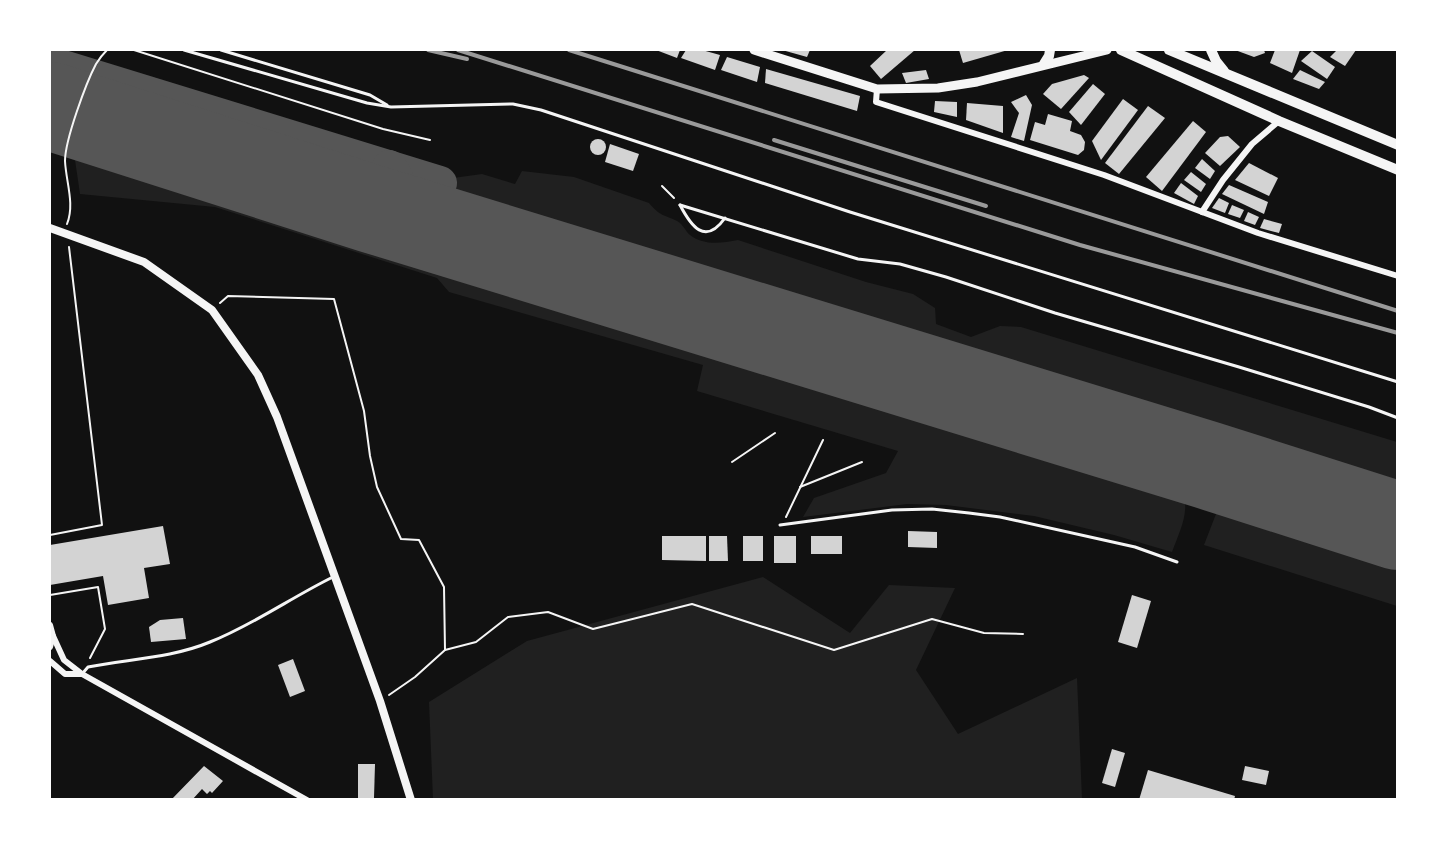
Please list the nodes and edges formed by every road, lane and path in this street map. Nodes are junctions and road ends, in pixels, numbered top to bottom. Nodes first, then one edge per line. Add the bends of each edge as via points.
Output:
1 (107, 50) edge
2 (134, 50) edge
3 (184, 50) edge
4 (221, 50) edge
5 (754, 50) edge
6 (1050, 50) edge
7 (1107, 50) edge
8 (1121, 50) edge
9 (1168, 50) edge
10 (1211, 50) edge
11 (1044, 64) junction
12 (1226, 73) junction
13 (877, 88) junction
14 (391, 107) junction
15 (1280, 122) junction
16 (430, 140) dead end
17 (1398, 145) edge
18 (1398, 170) edge
19 (662, 186) dead end
20 (680, 205) junction
21 (1202, 212) junction
22 (725, 218) junction
23 (50, 228) edge
24 (65, 233) junction
25 (1398, 276) edge
26 (212, 310) junction
27 (1398, 382) edge
28 (1398, 418) edge
29 (775, 433) dead end
30 (823, 440) dead end
31 (732, 462) dead end
32 (862, 462) dead end
33 (800, 487) junction
34 (781, 525) joint
35 (50, 535) edge
36 (1177, 562) dead end
37 (333, 577) junction
38 (50, 595) edge
39 (50, 625) edge
40 (1023, 634) dead end
41 (53, 636) junction
42 (50, 647) edge
43 (445, 650) junction
44 (50, 662) edge
45 (82, 674) junction
46 (380, 701) junction
47 (307, 800) edge
48 (411, 800) edge

1 - 24 path via 97,62 68,140 65,159 70,215
2 - 16 path via 382,129
3 - 14 lane
4 - 14 lane via 370,95
5 - 13 main road
6 - 11 main road
7 - 11 main road
8 - 15 main road
9 - 12 main road
10 - 12 main road
11 - 13 main road via 938,88
12 - 17 main road
13 - 21 street via 876,102 1104,175
14 - 27 lane via 513,104 541,110 861,216
15 - 18 main road
15 - 21 street via 1252,144
19 - 20 path
20 - 22 lane
20 - 22 lane via 701,232 714,229
21 - 25 street
22 - 28 lane via 858,260 900,264 946,277
23 - 24 street
24 - 26 street via 144,262
24 - 35 path via 102,525
26 - 37 street via 258,375 281,428
26 - 43 path via 228,296 334,299 364,411 377,487 401,539 419,540 444,587
29 - 31 path
30 - 33 path
32 - 33 path
33 - 34 path
34 - 36 lane via 892,510 932,509 1000,516 1135,547
37 - 45 lane via 209,643 87,667
37 - 46 street
38 - 45 path via 98,587 105,629
39 - 41 street
40 - 43 path via 984,633 932,619 834,650 692,604 593,629 548,612 508,617 476,642
41 - 42 street
41 - 45 street via 64,660
43 - 46 path
44 - 45 street via 64,674
45 - 47 street
46 - 48 street

